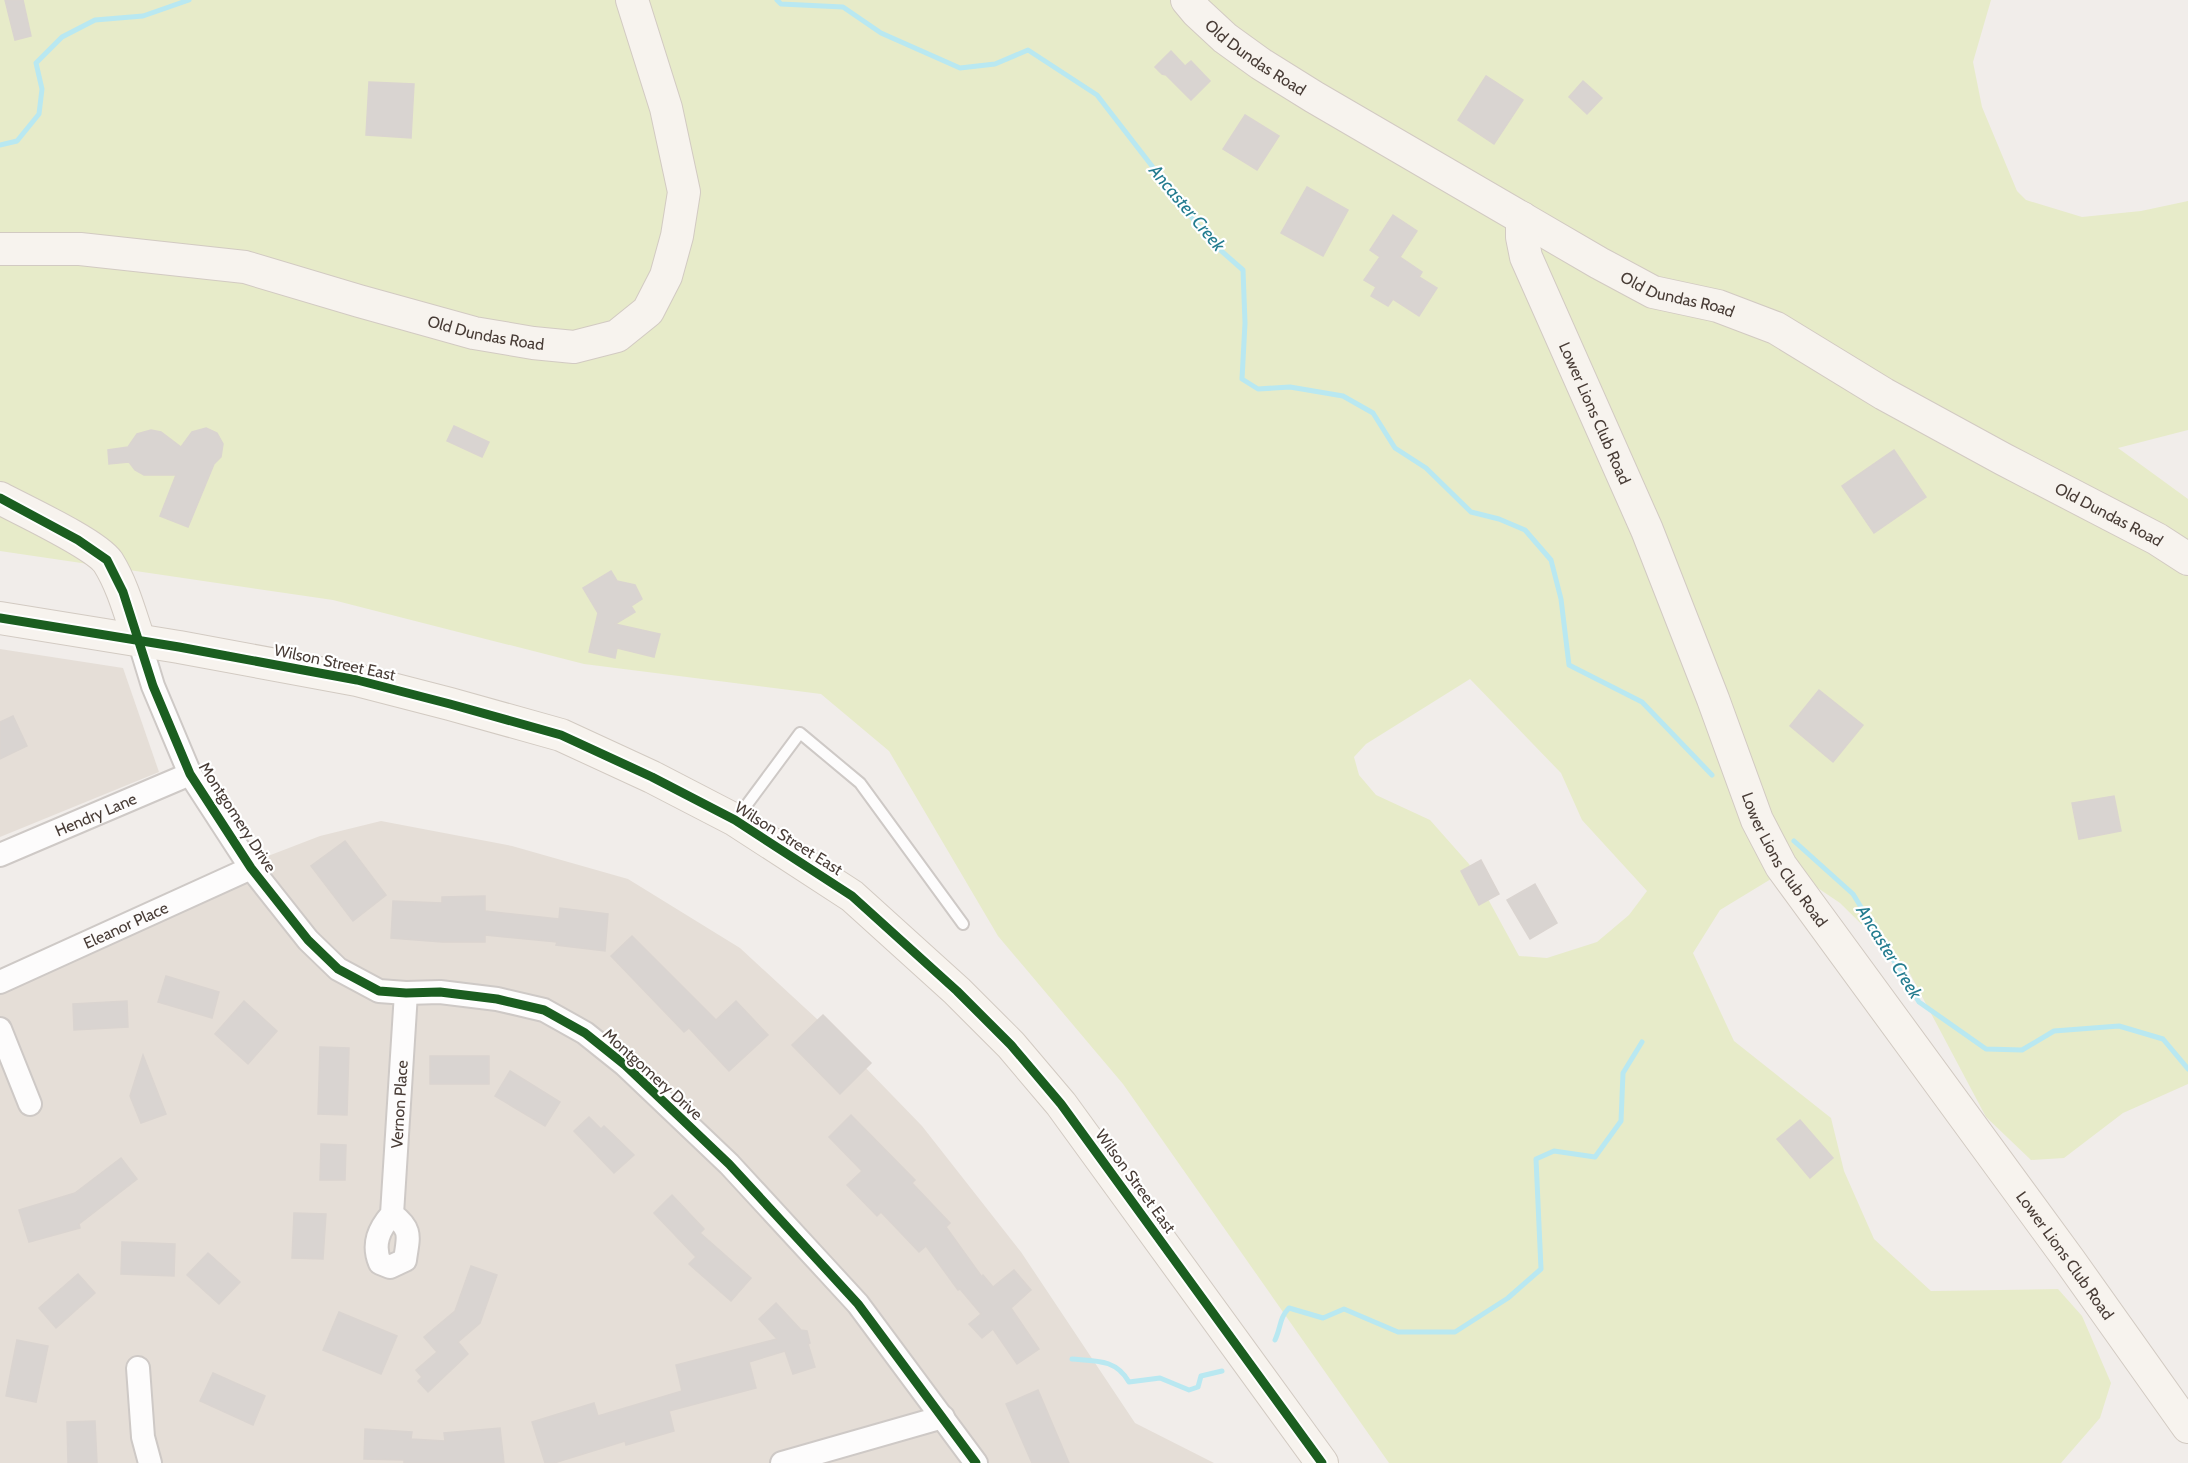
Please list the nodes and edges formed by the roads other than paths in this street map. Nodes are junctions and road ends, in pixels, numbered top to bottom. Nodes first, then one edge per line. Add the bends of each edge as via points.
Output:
1 (632, 0) edge
2 (1187, 0) edge
3 (1522, 218) junction
4 (0, 249) edge
5 (0, 498) edge
6 (2188, 559) edge
7 (0, 618) edge
8 (139, 640) junction
9 (190, 774) junction
10 (735, 820) junction
11 (0, 855) edge
12 (251, 868) junction
13 (963, 924) dead end
14 (0, 982) edge
15 (406, 993) junction
16 (0, 1029) edge
17 (30, 1104) dead end
18 (392, 1214) dead end
19 (138, 1368) dead end
20 (943, 1418) junction
21 (2188, 1427) edge
22 (150, 1463) edge
23 (782, 1463) edge
24 (976, 1463) edge
25 (1322, 1463) edge

1 - 4 street, Old Dundas Road via 666,108 684,192 666,276 648,311 617,336 574,347 533,343 462,330 245,267 80,249
2 - 3 street, Old Dundas Road via 1224,38 1261,63
3 - 6 street, Old Dundas Road via 1653,292 1718,306 1776,328 1894,399
3 - 21 street, Lower Lions Club Road via 1526,257 1647,530 1757,820 1780,866
5 - 8 street, Montgomery Drive via 78,540 106,560 123,592
7 - 8 street, Wilson Street East
8 - 9 street, Montgomery Drive via 153,686
8 - 10 street, Wilson Street East via 357,680 561,735
9 - 11 street, Hendry Lane
9 - 12 street, Montgomery Drive
10 - 13 lane via 800,733 860,783
10 - 25 street, Wilson Street East via 852,896 1011,1045 1061,1104
12 - 14 street, Eleanor Place
12 - 15 street, Montgomery Drive via 308,940 338,969 379,991
15 - 18 street, Vernon Place
15 - 20 street, Montgomery Drive via 440,992 497,999 544,1010 585,1032 625,1065 736,1173 858,1304
16 - 17 street
19 - 22 street via 143,1437
20 - 23 street
20 - 24 street, Montgomery Drive

